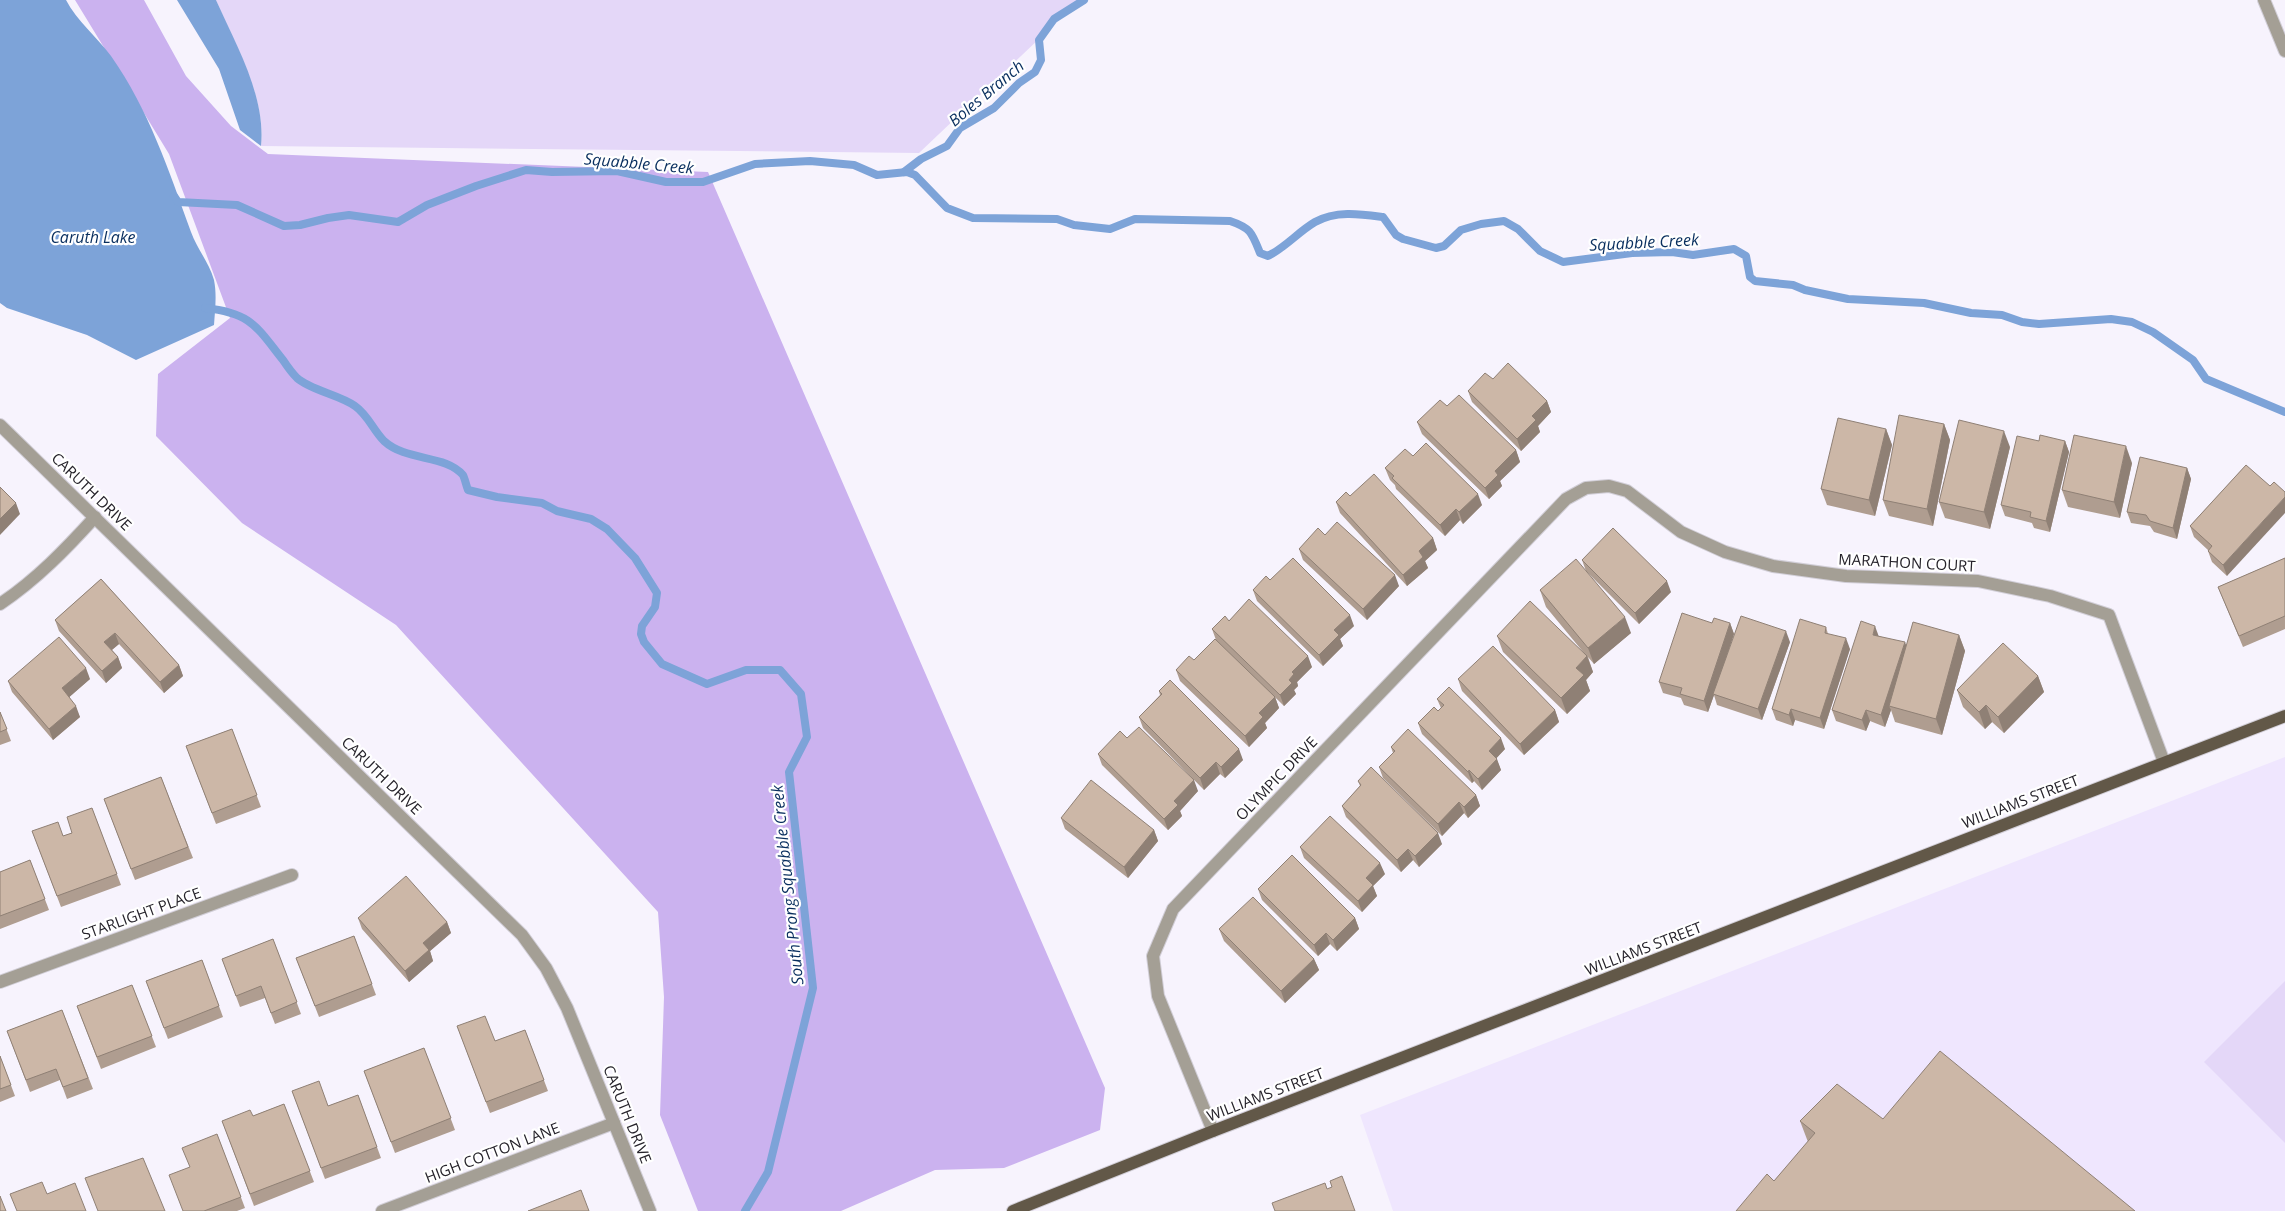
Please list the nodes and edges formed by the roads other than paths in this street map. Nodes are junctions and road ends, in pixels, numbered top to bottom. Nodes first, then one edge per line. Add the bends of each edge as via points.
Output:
1 (2264, 0) edge
2 (2285, 51) edge
3 (0, 424) edge
4 (1566, 499) joint
5 (95, 517) junction
6 (0, 604) edge
7 (2285, 716) edge
8 (2164, 762) junction
9 (292, 875) dead end
10 (0, 982) edge
11 (614, 1123) junction
12 (1213, 1131) junction
13 (382, 1211) edge
14 (650, 1211) edge
15 (1013, 1211) edge

1 - 2 street
3 - 5 street, CARUTH DRIVE
4 - 8 street, MARATHON COURT via 1586,488 1609,486 1627,491 1681,532 1725,552 1773,566 1846,576 1978,581 2050,596 2109,615
4 - 12 street, OLYMPIC DRIVE via 1173,909 1154,956 1158,996
5 - 6 street via 23,588
5 - 11 street, CARUTH DRIVE via 522,935 546,968 567,1008
7 - 8 main road, WILLIAMS STREET
8 - 12 main road, WILLIAMS STREET
9 - 10 street, STARLIGHT PLACE
11 - 13 street, HIGH COTTON LANE
11 - 14 street, CARUTH DRIVE
12 - 15 main road, WILLIAMS STREET

